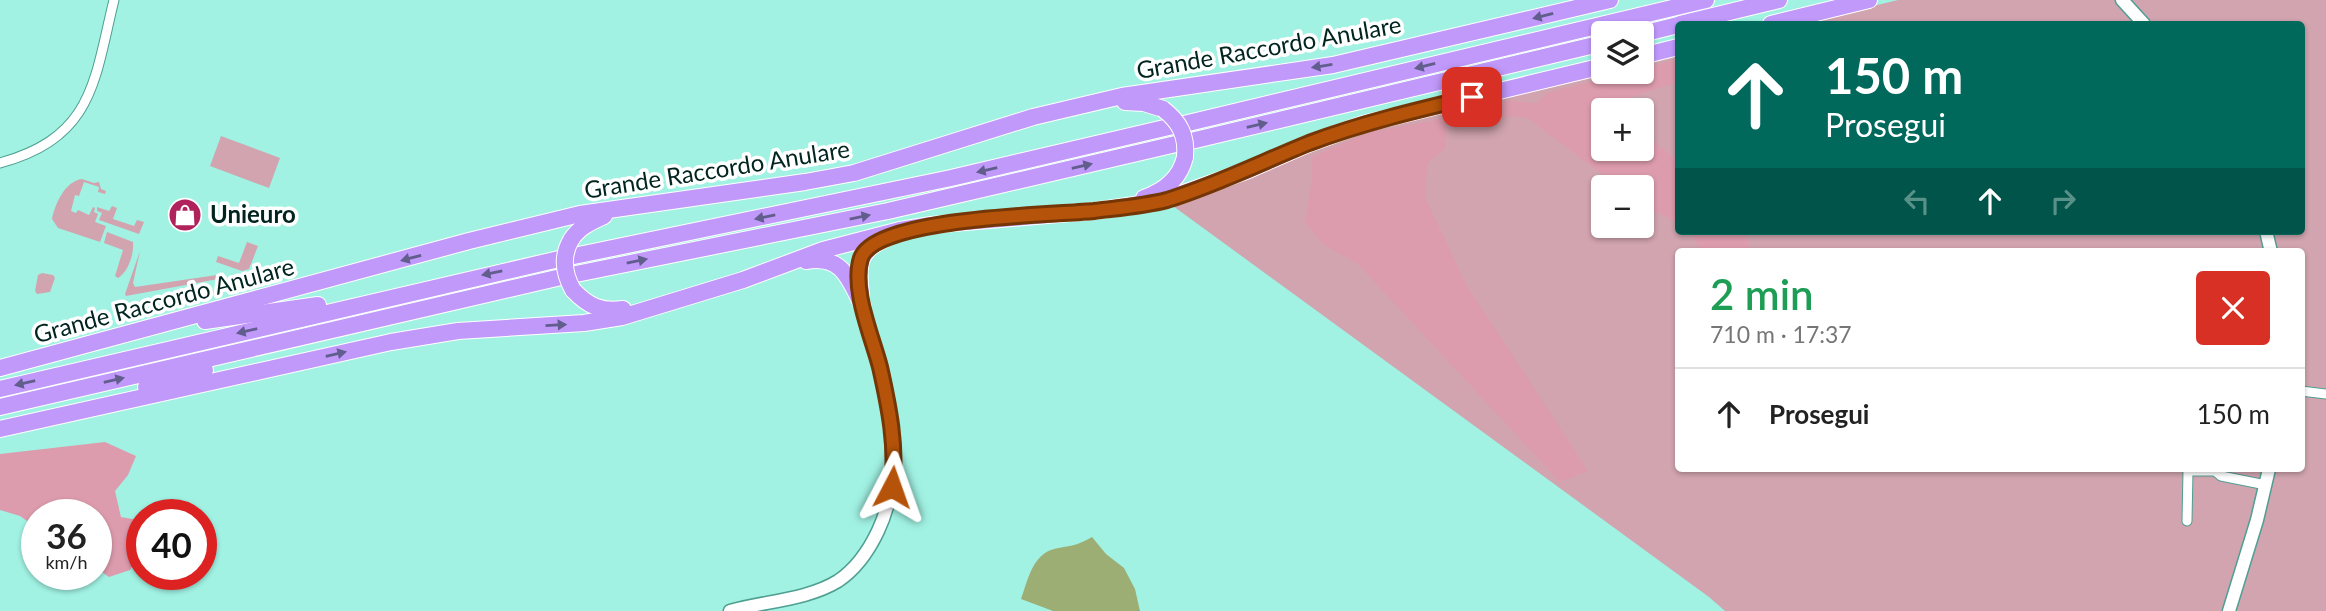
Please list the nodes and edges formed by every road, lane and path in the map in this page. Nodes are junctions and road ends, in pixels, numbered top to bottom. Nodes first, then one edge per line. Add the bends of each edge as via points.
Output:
1 (114, 0) edge
2 (1610, 0) edge
3 (1706, 0) edge
4 (1779, 0) edge
5 (1869, 0) edge
6 (2122, 0) edge
7 (1695, 21) edge
8 (1783, 21) edge
9 (2141, 21) edge
10 (1675, 26) edge
11 (1654, 31) edge
12 (1591, 46) edge
13 (1675, 48) edge
14 (1654, 53) edge
15 (1591, 68) edge
16 (1069, 109) junction
17 (1185, 147) junction
18 (0, 163) edge
19 (640, 205) junction
20 (1094, 211) junction
21 (931, 225) junction
22 (743, 280) junction
23 (568, 281) junction
24 (410, 292) junction
25 (863, 307) junction
26 (316, 334) junction
27 (81, 347) junction
28 (4, 367) edge
29 (0, 389) edge
30 (2305, 391) edge
31 (2326, 394) edge
32 (0, 407) edge
33 (30, 423) junction
34 (0, 429) edge
35 (2188, 472) edge
36 (2217, 472) edge
37 (2268, 472) edge
38 (2266, 485) junction
39 (2187, 521) dead end
40 (730, 611) edge
41 (2229, 611) edge

1 - 18 street via 99,72 82,108 45,145
2 -> 16 highway, Grande Raccordo Anulare via 1333,65 1122,96
3 -> 24 highway, Grande Raccordo Anulare via 951,178
4 - 7 highway
5 - 8 highway
6 - 9 street
10 - 11 highway
17 -> 12 highway
13 - 14 highway
15 - 20 highway via 1363,124 1181,195
16 - 17 highway, bridge via 1136,102 1163,110 1181,128
16 - 19 highway, Grande Raccordo Anulare via 854,173
17 - 20 highway via 1178,174 1164,188 1137,201
23 -> 17 highway
19 - 23 highway, bridge via 577,232 565,253
19 -> 27 highway, Grande Raccordo Anulare via 580,214 469,241
20 - 21 highway
21 - 22 highway via 823,250
21 - 23 highway via 843,239 620,310 589,305
21 - 25 highway via 867,249 860,266
22 - 25 highway via 826,260 844,271
33 -> 22 highway via 391,342 458,331 622,317
23 - 26 highway
24 - 27 highway via 178,325
24 -> 29 highway, Grande Raccordo Anulare
25 - 40 street via 894,449 892,487 881,525 865,555 838,580 813,592
32 -> 26 highway
26 - 33 highway via 279,351
27 - 28 highway, Grande Raccordo Anulare
30 - 31 street
33 - 34 highway
35 - 39 street
36 - 38 street
37 - 38 street
38 - 41 street

